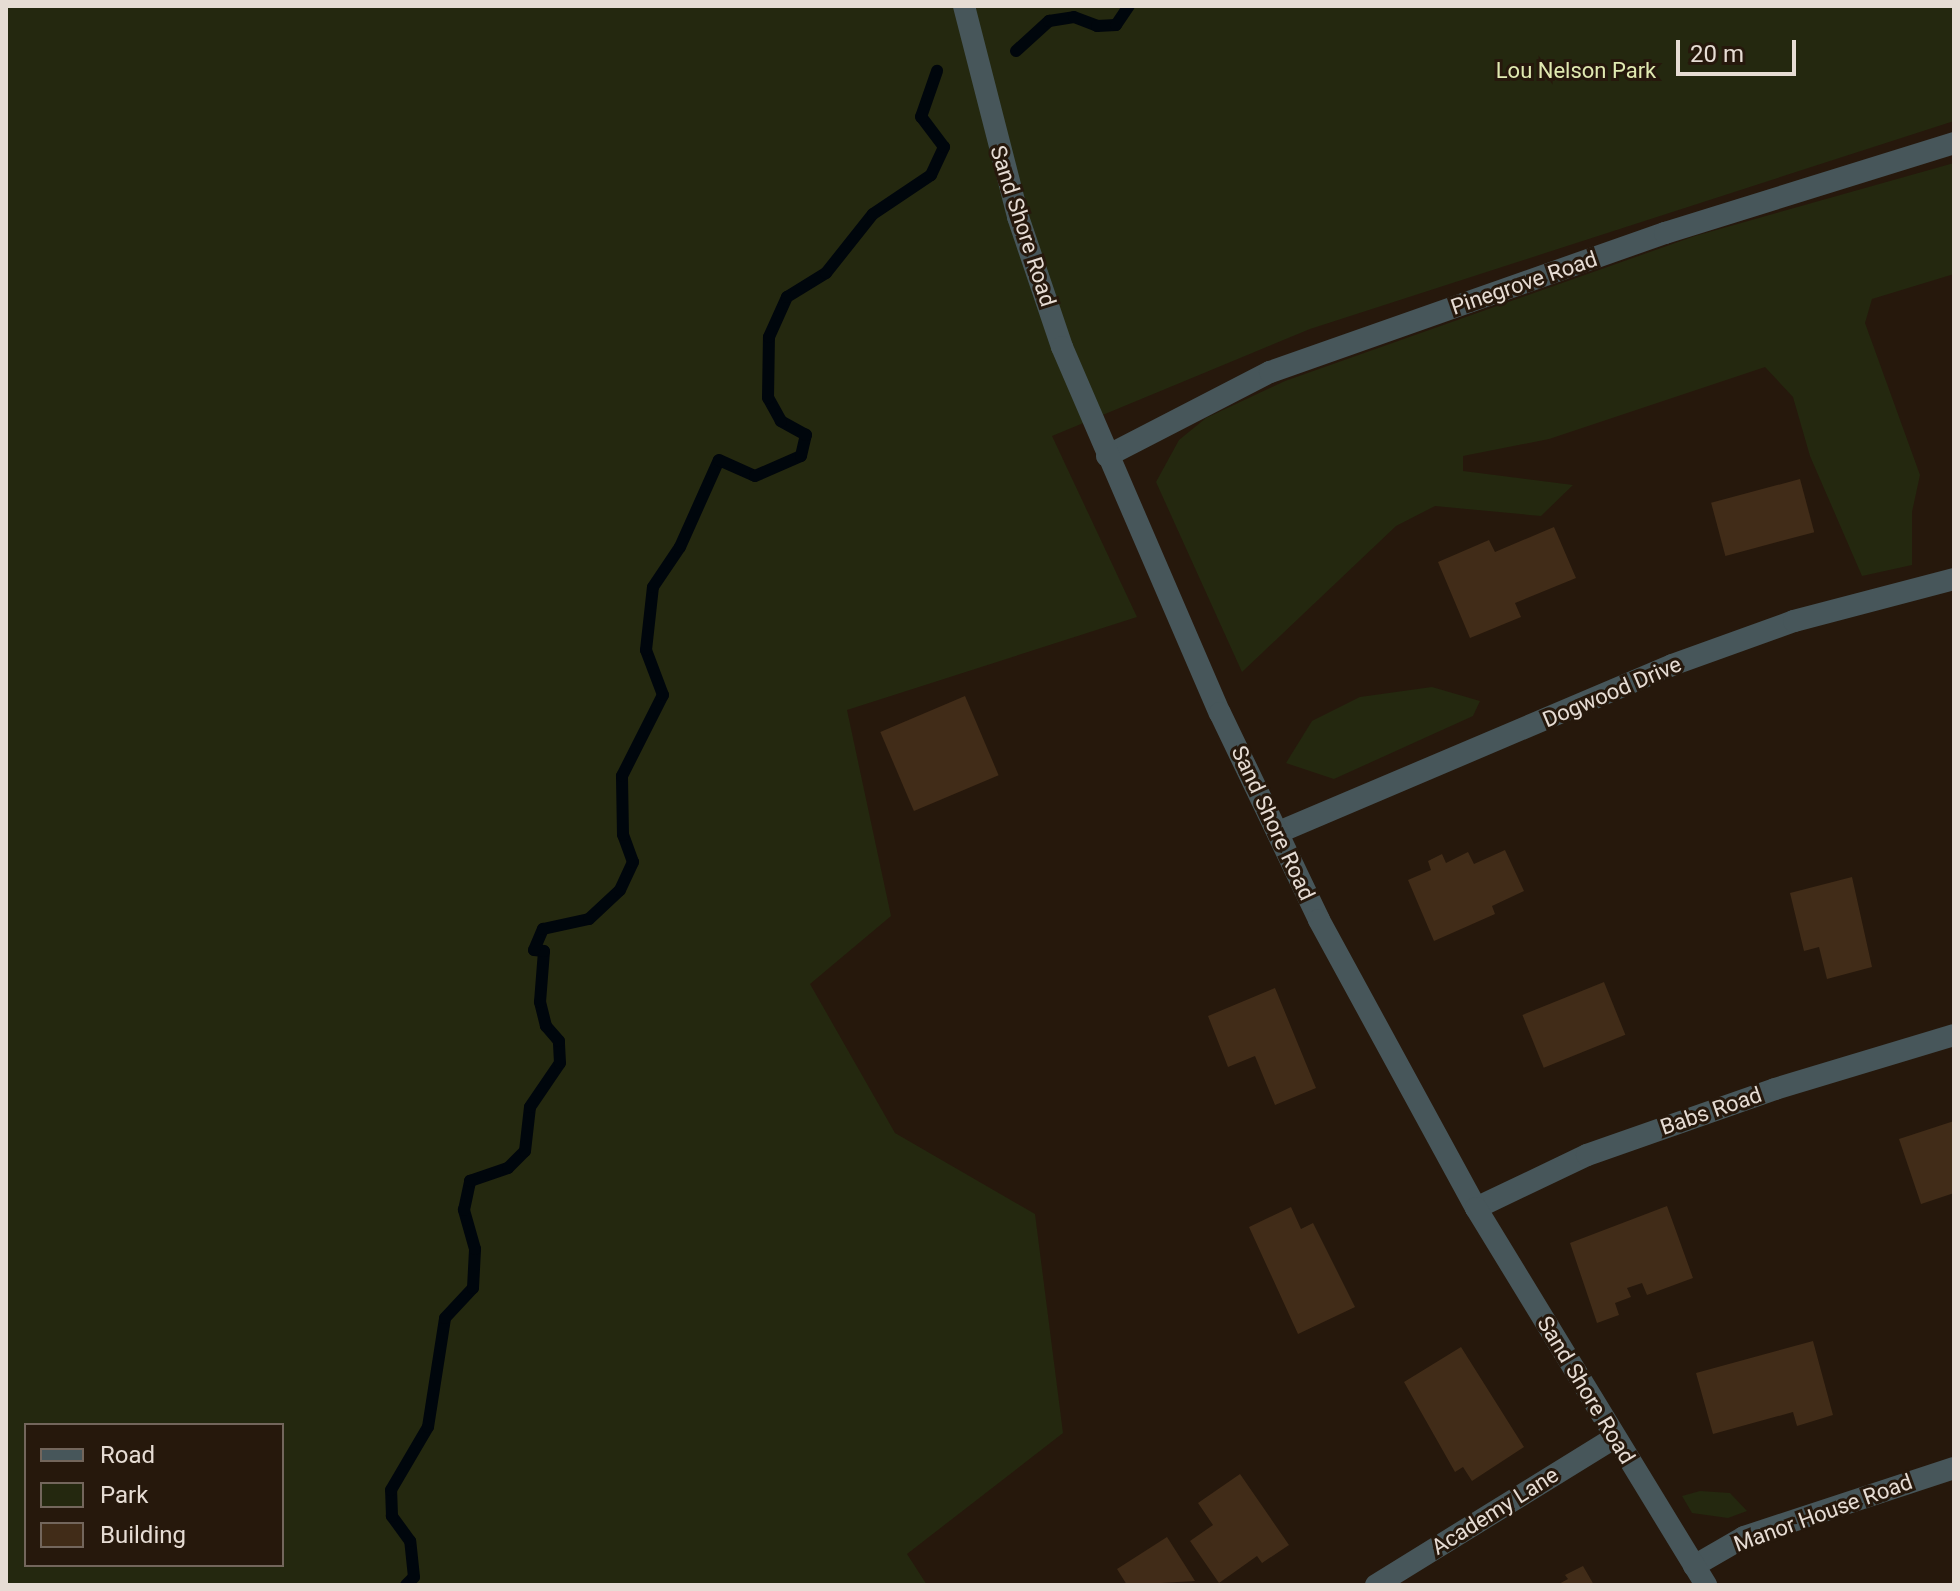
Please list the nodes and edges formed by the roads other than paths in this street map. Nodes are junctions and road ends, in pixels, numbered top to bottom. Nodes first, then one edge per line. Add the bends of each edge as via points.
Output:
1 (964, 6) edge
2 (1954, 143) edge
3 (1107, 456) junction
4 (1954, 579) edge
5 (1279, 832) junction
6 (1954, 1035) edge
7 (1476, 1208) junction
8 (1614, 1438) junction
9 (1954, 1468) edge
10 (1700, 1576) edge
11 (1376, 1585) edge

1 - 3 street, Sand Shore Road via 1018,217
2 - 3 street, Pinegrove Road via 1665,233 1270,372
3 - 5 street, Sand Shore Road via 1220,713
4 - 5 street, Dogwood Drive via 1794,621 1672,665
5 - 7 street, Sand Shore Road via 1319,920
6 - 7 street, Babs Road via 1775,1089 1587,1155
7 - 8 street, Sand Shore Road
8 - 10 street, Sand Shore Road
8 - 11 street, Academy Lane
9 - 10 street, Manor House Road via 1744,1537

